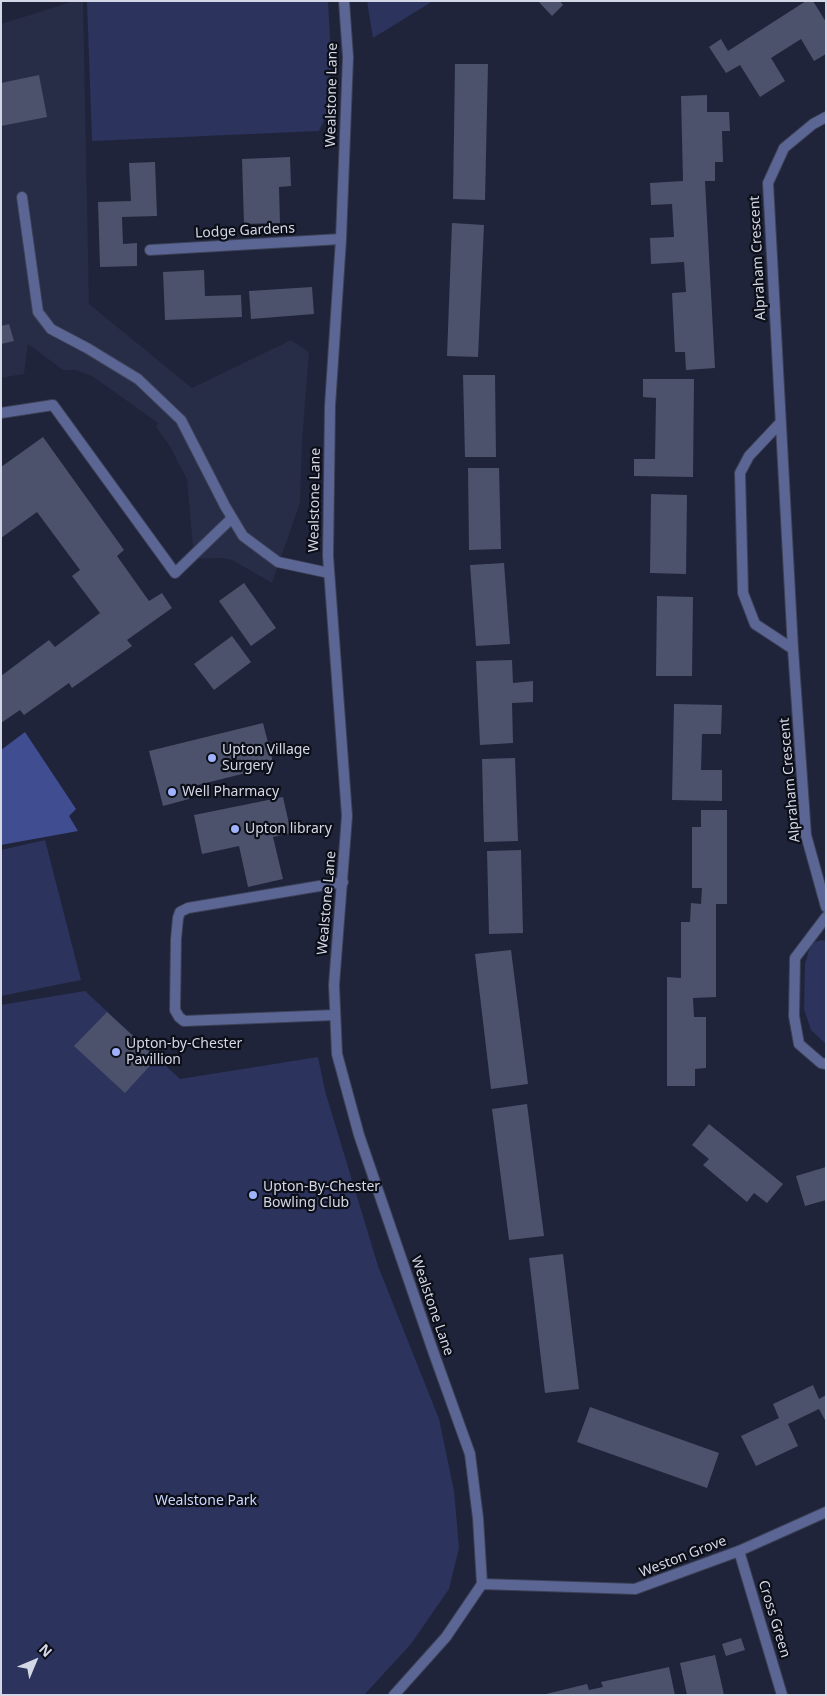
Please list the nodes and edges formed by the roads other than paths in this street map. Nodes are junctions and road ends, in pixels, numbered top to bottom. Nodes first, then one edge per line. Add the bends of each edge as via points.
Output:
1 (344, 1) edge
2 (826, 117) edge
3 (22, 198) dead end
4 (341, 239) junction
5 (150, 250) dead end
6 (1, 412) edge
7 (780, 423) junction
8 (232, 518) junction
9 (329, 573) junction
10 (792, 649) junction
11 (343, 882) junction
12 (826, 907) edge
13 (826, 917) edge
14 (335, 1014) junction
15 (826, 1064) edge
16 (826, 1512) edge
17 (739, 1550) junction
18 (482, 1584) junction
19 (394, 1695) edge
20 (782, 1695) edge

1 - 4 street, Wealstone Lane via 348,57
2 - 7 street, Alpraham Crescent via 784,148 768,183
3 - 8 street via 38,312 51,329 138,379 181,420
4 - 5 street, Lodge Gardens
4 - 9 street, Wealstone Lane via 330,406
6 - 8 street via 53,405 175,573
7 - 10 street, Alpraham Crescent
7 - 10 street via 750,456 740,473 743,593 755,624
8 - 9 street via 243,536 278,562
9 - 11 street, Wealstone Lane via 347,816
10 - 12 street, Alpraham Crescent via 806,835
11 - 14 street, Wealstone Lane via 334,985
11 - 14 street via 188,908 180,912 176,939 175,1010 184,1021
13 - 15 street via 795,958 794,1016 799,1044
14 - 18 street, Wealstone Lane via 337,1054 359,1135 470,1454
16 - 17 street, Weston Grove
17 - 18 street, Weston Grove via 635,1590
17 - 20 street, Cross Green
18 - 19 street via 446,1637

